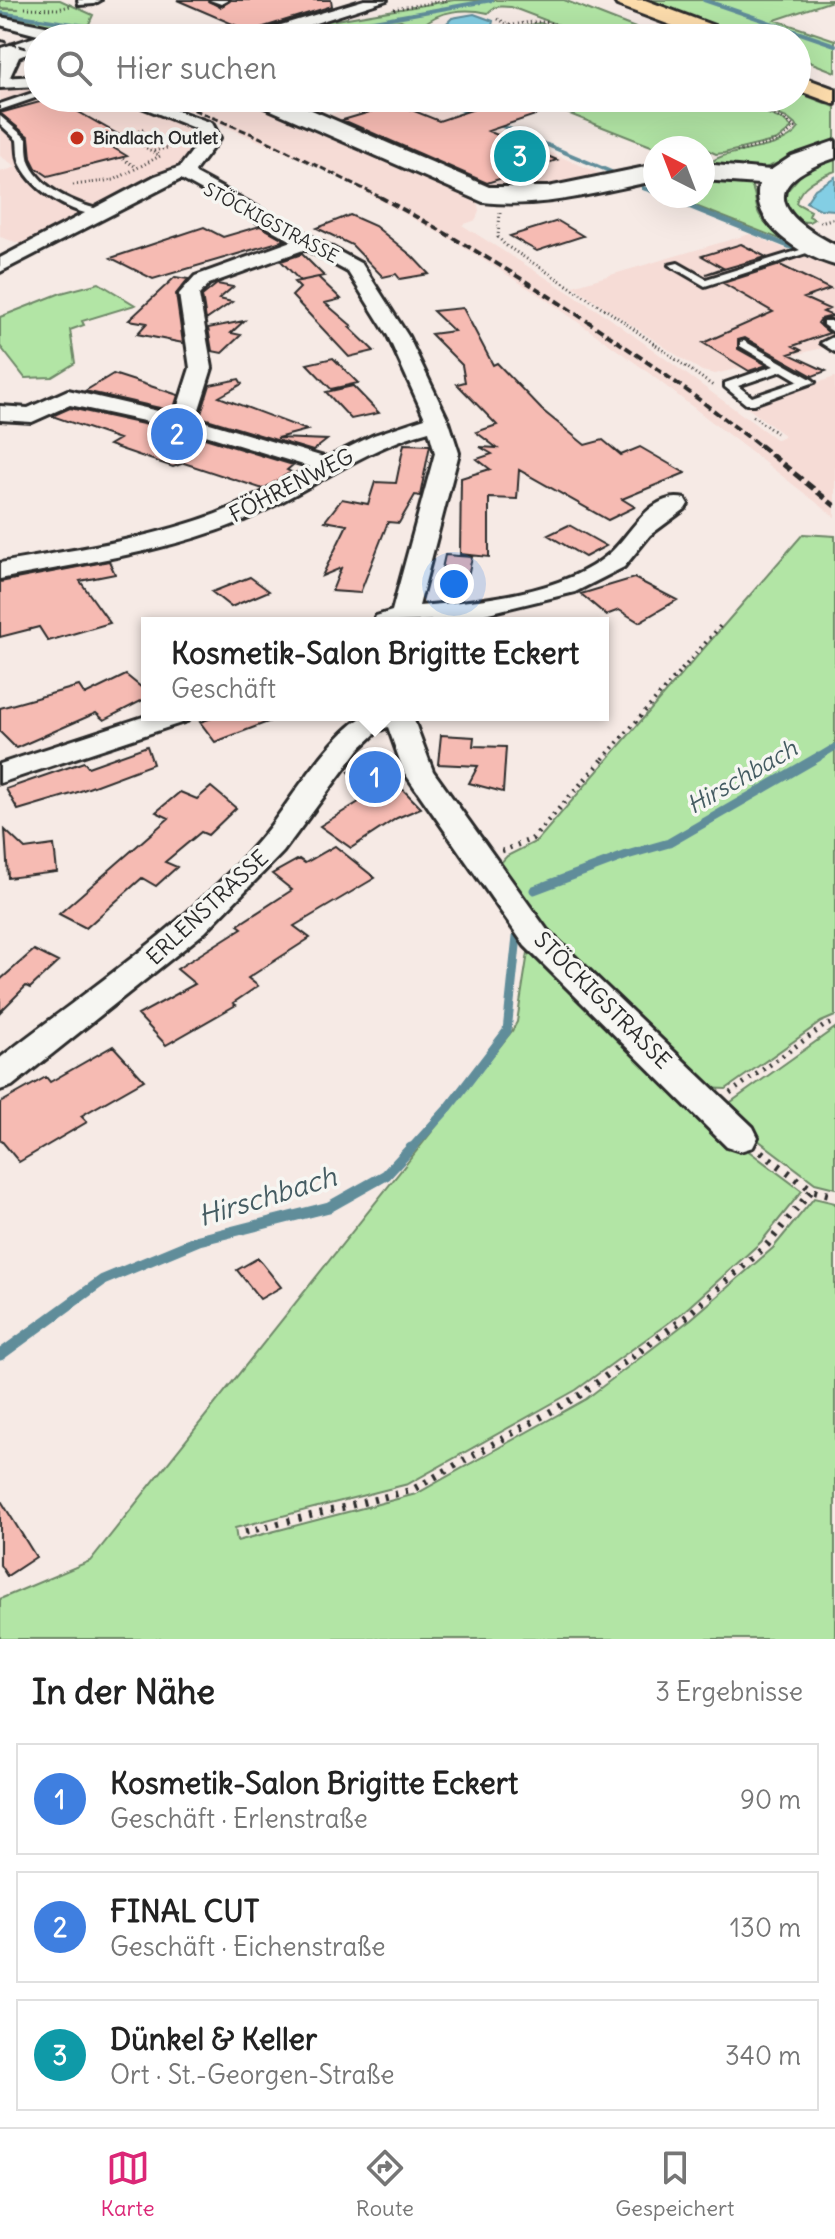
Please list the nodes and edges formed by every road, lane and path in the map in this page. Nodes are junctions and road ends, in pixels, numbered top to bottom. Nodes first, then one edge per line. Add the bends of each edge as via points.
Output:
1 (380, 0) edge
2 (625, 0) edge
3 (89, 1) edge
4 (322, 4) dead end
5 (602, 5) dead end
6 (21, 9) dead end
7 (342, 11) junction
8 (498, 19) dead end
9 (0, 21) edge
10 (298, 24) edge
11 (508, 24) edge
12 (531, 24) edge
13 (555, 24) edge
14 (650, 24) edge
15 (688, 24) edge
16 (24, 26) edge
17 (811, 71) edge
18 (835, 80) edge
19 (24, 82) edge
20 (0, 83) edge
21 (811, 88) edge
22 (835, 97) edge
23 (24, 99) edge
24 (0, 107) edge
25 (165, 112) edge
26 (295, 112) edge
27 (767, 112) edge
28 (0, 119) edge
29 (146, 129) dead end
30 (175, 146) dead end
31 (835, 149) edge
32 (750, 150) dead end
33 (153, 152) junction
34 (123, 159) dead end
35 (137, 168) junction
36 (186, 171) junction
37 (715, 173) edge
38 (643, 176) edge
39 (777, 178) junction
40 (48, 187) junction
41 (506, 197) junction
42 (101, 213) junction
43 (307, 242) junction
44 (816, 254) edge
45 (674, 265) dead end
46 (0, 266) edge
47 (713, 289) dead end
48 (835, 339) edge
49 (744, 344) dead end
50 (835, 349) edge
51 (782, 367) junction
52 (718, 389) dead end
53 (0, 413) edge
54 (753, 416) dead end
55 (438, 422) junction
56 (184, 423) junction
57 (776, 433) dead end
58 (327, 465) junction
59 (676, 504) dead end
60 (0, 571) edge
61 (397, 617) edge
62 (419, 617) edge
63 (722, 624) dead end
64 (159, 721) edge
65 (377, 721) edge
66 (400, 721) edge
67 (0, 774) edge
68 (478, 856) junction
69 (835, 1022) edge
70 (0, 1077) edge
71 (711, 1106) junction
72 (740, 1137) joint
73 (812, 1190) junction
74 (835, 1196) edge
75 (245, 1532) dead end

1 - 7 street
2 - 15 highway
3 - 6 path via 58,9
4 - 7 street
5 - 14 highway
7 - 10 street
8 - 11 path
9 - 16 street
12 - 13 path
17 - 18 highway
19 - 20 street
21 - 22 highway
23 - 24 lane
25 - 36 street, STÖCKIGSTRASSE via 211,133
26 - 41 street via 470,190
27 - 32 path via 795,128 788,137
28 - 40 lane via 22,139 25,164
29 - 33 path via 125,135
30 - 33 path
31 - 39 street
33 - 35 path via 160,156
34 - 35 path
35 - 40 path via 99,183
36 - 42 street
36 - 43 street, STÖCKIGSTRASSE via 207,190
37 - 39 street
38 - 41 street via 550,196
39 - 44 street via 771,189 776,216
40 - 42 lane via 73,206
41 - 52 path via 498,237 505,245
42 - 46 street
43 - 55 street, STÖCKIGSTRASSE via 355,268 365,280
43 - 56 street via 202,280 189,294 201,368
44 - 45 lane via 705,283
44 - 47 lane
48 - 50 lane via 827,343
49 - 51 lane
51 - 51 lane via 809,382 750,401 729,385
53 - 56 street via 32,415 68,397
54 - 57 path
55 - 58 street, FÖHRENWEG via 410,428
55 - 61 street, STÖCKIGSTRASSE via 447,453
56 - 58 street
58 - 60 street, FÖHRENWEG via 256,506 196,529
59 - 62 street via 637,533 616,561 587,577 473,610
63 - 68 path via 532,839
64 - 67 street
65 - 70 street, ERLENSTRASSE via 349,743 272,845 194,924
66 - 68 street, STÖCKIGSTRASSE via 419,772
68 - 71 street, STÖCKIGSTRASSE via 536,938
69 - 71 path
71 - 72 street, STÖCKIGSTRASSE
72 - 73 path
73 - 74 path
73 - 75 path via 767,1245 686,1317 580,1395 412,1490

